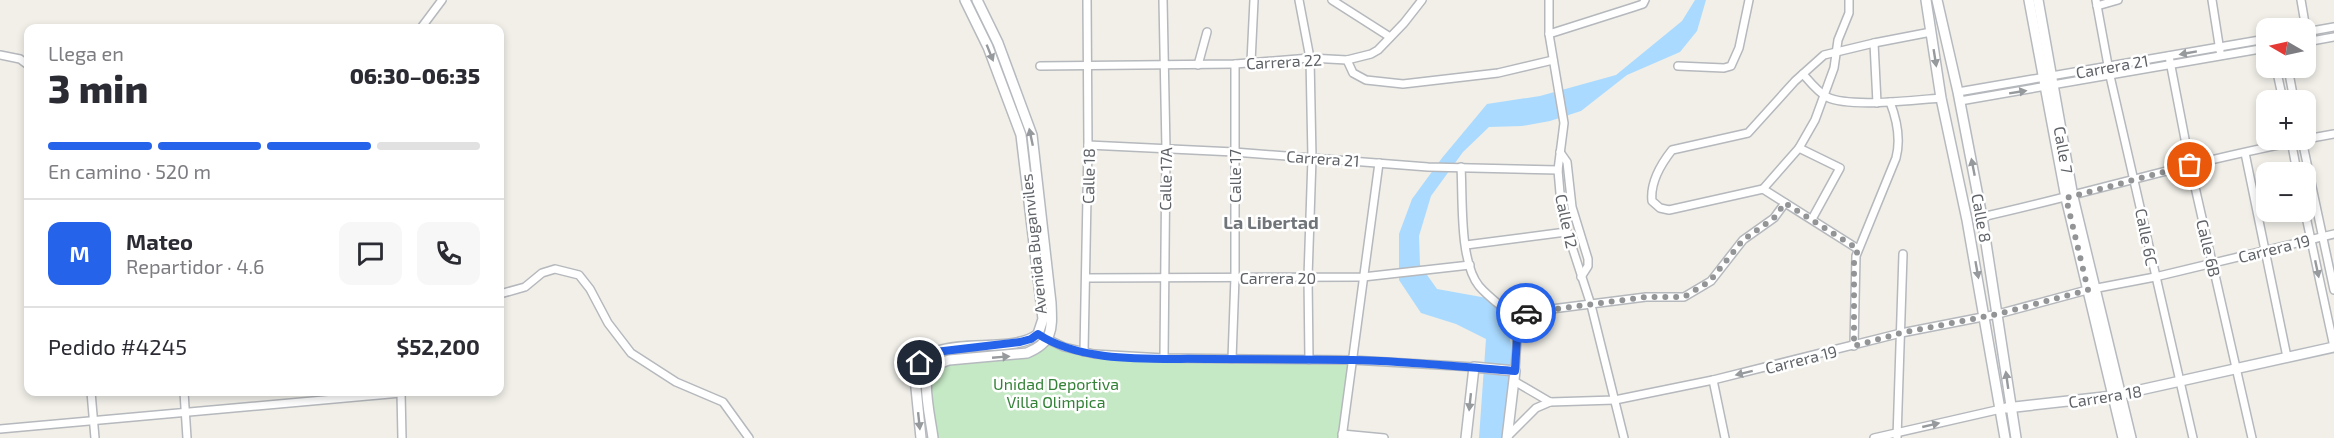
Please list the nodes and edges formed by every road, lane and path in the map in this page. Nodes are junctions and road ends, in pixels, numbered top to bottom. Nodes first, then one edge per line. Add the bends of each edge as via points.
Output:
1 (442, 0) edge
2 (965, 0) edge
3 (977, 0) edge
4 (1087, 0) edge
5 (1163, 0) edge
6 (1254, 0) edge
7 (1299, 0) edge
8 (1332, 0) edge
9 (1422, 0) edge
10 (1544, 0) edge
11 (1549, 0) edge
12 (1645, 0) edge
13 (1749, 0) edge
14 (1849, 0) edge
15 (1926, 0) edge
16 (1937, 0) edge
17 (2029, 0) edge
18 (2038, 0) edge
19 (2118, 0) edge
20 (2212, 0) edge
21 (2301, 0) edge
22 (2097, 3) edge
23 (1548, 10) junction
24 (2304, 18) edge
25 (424, 24) edge
26 (2334, 27) edge
27 (2316, 30) edge
28 (1207, 32) dead end
29 (1931, 32) junction
30 (1549, 34) junction
31 (1390, 37) junction
32 (2334, 37) edge
33 (2316, 40) edge
34 (2256, 41) edge
35 (1874, 43) junction
36 (2219, 48) junction
37 (2256, 50) edge
38 (1835, 52) junction
39 (0, 54) edge
40 (2169, 56) junction
41 (2220, 57) junction
42 (1310, 58) junction
43 (1347, 60) junction
44 (1553, 60) junction
45 (24, 62) edge
46 (1251, 62) junction
47 (1235, 64) junction
48 (1086, 65) junction
49 (1165, 65) junction
50 (1198, 65) junction
51 (2170, 65) junction
52 (1040, 66) dead end
53 (1678, 66) dead end
54 (2108, 67) junction
55 (1803, 74) junction
56 (2110, 76) junction
57 (2048, 82) junction
58 (1825, 96) junction
59 (1959, 97) junction
60 (1941, 98) junction
61 (1890, 102) junction
62 (1877, 103) junction
63 (2334, 134) edge
64 (2316, 137) edge
65 (1088, 145) junction
66 (1799, 148) junction
67 (1166, 149) junction
68 (2256, 150) edge
69 (2305, 150) edge
70 (1234, 152) junction
71 (1560, 152) junction
72 (2245, 153) junction
73 (1312, 158) junction
74 (1379, 163) junction
75 (2190, 165) junction
76 (1458, 167) junction
77 (1558, 170) junction
78 (2135, 178) junction
79 (1763, 189) junction
80 (2070, 198) junction
81 (1785, 203) junction
82 (1982, 217) junction
83 (1812, 219) junction
84 (2307, 222) edge
85 (1566, 232) junction
86 (2334, 234) edge
87 (2322, 236) junction
88 (2311, 238) junction
89 (1466, 245) junction
90 (1858, 249) junction
91 (2264, 251) junction
92 (1904, 254) dead end
93 (2213, 262) junction
94 (1470, 265) junction
95 (1235, 277) junction
96 (1308, 277) junction
97 (1363, 277) junction
98 (1581, 277) junction
99 (2155, 277) junction
100 (1086, 278) junction
101 (1164, 278) junction
102 (2092, 289) junction
103 (2334, 290) edge
104 (504, 293) edge
105 (1591, 305) junction
106 (1998, 314) junction
107 (1985, 316) junction
108 (1518, 321) junction
109 (1901, 333) junction
110 (1038, 334) junction
111 (1048, 340) junction
112 (1854, 346) junction
113 (2334, 347) edge
114 (1084, 352) junction
115 (2288, 357) junction
116 (1164, 358) junction
117 (1232, 359) junction
118 (1309, 360) junction
119 (1352, 360) junction
120 (1478, 367) junction
121 (2237, 368) junction
122 (1513, 371) junction
123 (1713, 380) junction
124 (1514, 381) junction
125 (2181, 382) junction
126 (91, 396) edge
127 (184, 396) edge
128 (360, 396) edge
129 (401, 396) edge
130 (2118, 396) junction
131 (1615, 400) junction
132 (1550, 402) junction
133 (2011, 407) junction
134 (2001, 409) junction
135 (185, 413) junction
136 (94, 421) junction
137 (0, 429) edge
138 (1897, 435) edge
139 (1342, 436) edge
140 (95, 438) edge
141 (187, 438) edge
142 (402, 438) edge
143 (749, 438) edge
144 (921, 438) edge
145 (933, 438) edge
146 (1384, 438) edge
147 (1466, 438) edge
148 (1507, 438) edge
149 (1624, 438) edge
150 (1725, 438) edge
151 (1874, 438) edge
152 (2005, 438) edge
153 (2016, 438) edge
154 (2123, 438) edge
155 (2131, 438) edge
156 (2193, 438) edge
157 (2252, 438) edge

1 - 25 street
2 -> 110 main road, Avenida Buganviles via 988,47 1021,135 1042,319
111 -> 3 main road, Avenida Buganviles via 1051,303 1032,135 998,43
4 - 48 street, Calle 18
5 - 49 street, Calle 17A
6 - 46 street
7 - 42 street
8 - 31 street
9 - 31 street
10 - 23 street
11 - 23 street, Calle 12
12 - 30 street
13 - 53 street via 1731,66
14 - 38 street via 1849,13
15 - 29 main road, Calle 8
16 - 59 main road, Calle 8
17 - 57 main road, Calle 7
18 - 57 main road, Calle 7
19 - 22 street
20 - 36 street
21 - 24 street
22 - 54 street, Calle 6C
23 - 30 street, Calle 12
26 - 27 street
28 - 50 street
29 - 35 street
29 -> 60 main road, Calle 8
30 - 44 street, Calle 12
31 - 43 street via 1371,54
32 - 33 street
34 - 36 street, Carrera 21
35 - 38 street
35 - 62 street
36 -> 40 street, Carrera 21
36 - 41 street
37 - 41 street, Carrera 21
38 - 55 street via 1824,55
38 - 58 street
39 - 45 street
40 - 51 street, Calle 6B
40 - 54 street, Carrera 21
41 - 51 street, Carrera 21
42 - 43 street, Carrera 22
42 - 46 street, Carrera 22
42 - 73 street
43 - 44 street via 1353,73 1366,80 1403,84 1498,72
44 - 71 street, Calle 12 via 1564,123
46 - 47 street, Carrera 22
47 - 50 street, Carrera 22
47 - 70 street, Calle 17
48 - 49 street, Carrera 22
48 - 52 street, Carrera 22
48 - 65 street, Calle 18
49 - 50 street, Carrera 22
49 - 67 street, Calle 17A
51 - 56 street, Carrera 21
51 - 75 street, Calle 6B
54 - 56 street, Calle 6C
54 - 57 street, Carrera 21
55 - 58 street
55 - 79 street via 1748,133 1672,150 1651,192 1652,201 1669,210
56 - 57 street, Carrera 21
56 - 78 street, Calle 6C
57 - 59 street, Carrera 21
57 - 80 main road, Calle 7
58 - 62 street
58 - 66 street
82 -> 59 main road, Calle 8
60 - 61 street
60 -> 107 main road, Calle 8
61 - 62 street
61 - 90 street via 1899,147
63 - 64 street
65 - 67 street, Carrera 21
65 - 100 street, Calle 18
66 - 79 street
66 - 83 street via 1840,168
67 - 70 street, Carrera 21
67 - 101 street, Calle 17A
68 - 72 street
69 - 87 street
70 - 73 street, Carrera 21
70 - 95 street, Calle 17
71 - 77 street, Calle 12
71 - 98 street via 1567,162 1572,207 1587,259 1588,266
72 - 75 street
72 - 91 street
73 - 74 street, Carrera 21
73 - 96 street
74 - 76 street, Carrera 21
74 - 97 street
75 - 78 street
75 - 93 street, Calle 6B
76 - 77 street, Carrera 21
76 - 89 street
77 - 85 street, Calle 12
78 - 80 street
78 - 99 street, Calle 6C
79 - 81 street
80 - 82 street
80 - 102 main road, Calle 7
81 - 83 street
81 - 105 street via 1774,218 1743,240 1710,281 1684,297 1646,297
82 - 106 main road, Calle 8
83 - 90 street
84 - 88 street
85 - 89 street
85 - 98 street, Calle 12
86 - 87 street, Carrera 19
87 - 88 street, Carrera 19
87 - 103 street
88 - 91 street, Carrera 19
88 -> 113 street
89 - 94 street
90 - 112 street via 1854,263
91 - 93 street, Carrera 19
91 - 115 street
92 - 109 street
93 - 99 street, Carrera 19
93 - 121 street, Calle 6B
94 - 97 street, Carrera 20
94 - 108 street via 1480,287
95 - 96 street, Carrera 20
95 - 101 street, Carrera 20
95 - 117 street, Calle 17
96 - 97 street, Carrera 20
96 - 118 street
97 - 119 street
98 - 105 street, Calle 12
99 - 102 street, Carrera 19
99 - 125 street, Calle 6C
100 - 101 street, Carrera 20
100 - 114 street, Calle 18
101 - 116 street, Calle 17A
102 - 106 street, Carrera 19
102 - 130 main road, Calle 7
104 - 143 street via 525,287 542,273 555,269 579,275 631,353 676,382 723,402
105 - 108 street via 1528,312
105 - 131 street, Calle 12
106 - 107 street, Carrera 19
133 -> 106 main road, Calle 8
107 - 109 street, Carrera 19
107 - 134 main road, Calle 8
108 - 122 street
109 - 112 street, Carrera 19
109 - 138 street
110 - 111 street
110 -> 144 main road, Avenida Buganviles via 1026,340 925,356 915,378
111 - 114 street
145 -> 111 main road via 927,377 930,370 939,363 1028,353
112 -> 123 street, Carrera 19
113 - 115 main road, Carrera 18
114 - 116 street
115 - 121 main road, Carrera 18
116 - 117 street
117 - 118 street
118 - 119 street
119 - 120 street
119 - 139 street
120 - 122 main road
120 -> 147 main road
121 - 125 main road, Carrera 18
121 - 157 street, Calle 6B
122 - 124 main road
123 - 131 street, Carrera 19
123 - 150 street
124 - 132 street
124 - 148 main road
125 - 130 main road, Carrera 18
125 - 156 street, Calle 6C
126 - 136 street
127 - 135 street
128 - 135 street
129 - 142 street
130 - 133 main road, Carrera 18
130 - 154 main road, Calle 7
130 - 155 main road, Calle 7
131 - 132 street, Carrera 19
131 - 149 street, Calle 12
132 - 148 street via 1536,408
133 - 134 main road, Carrera 18
133 - 153 main road, Calle 8
138 -> 134 street, Carrera 18
134 - 152 main road, Calle 8
135 - 136 street
135 - 141 street
136 - 137 street
136 - 140 street
138 - 151 street, Carrera 18
139 - 146 street

